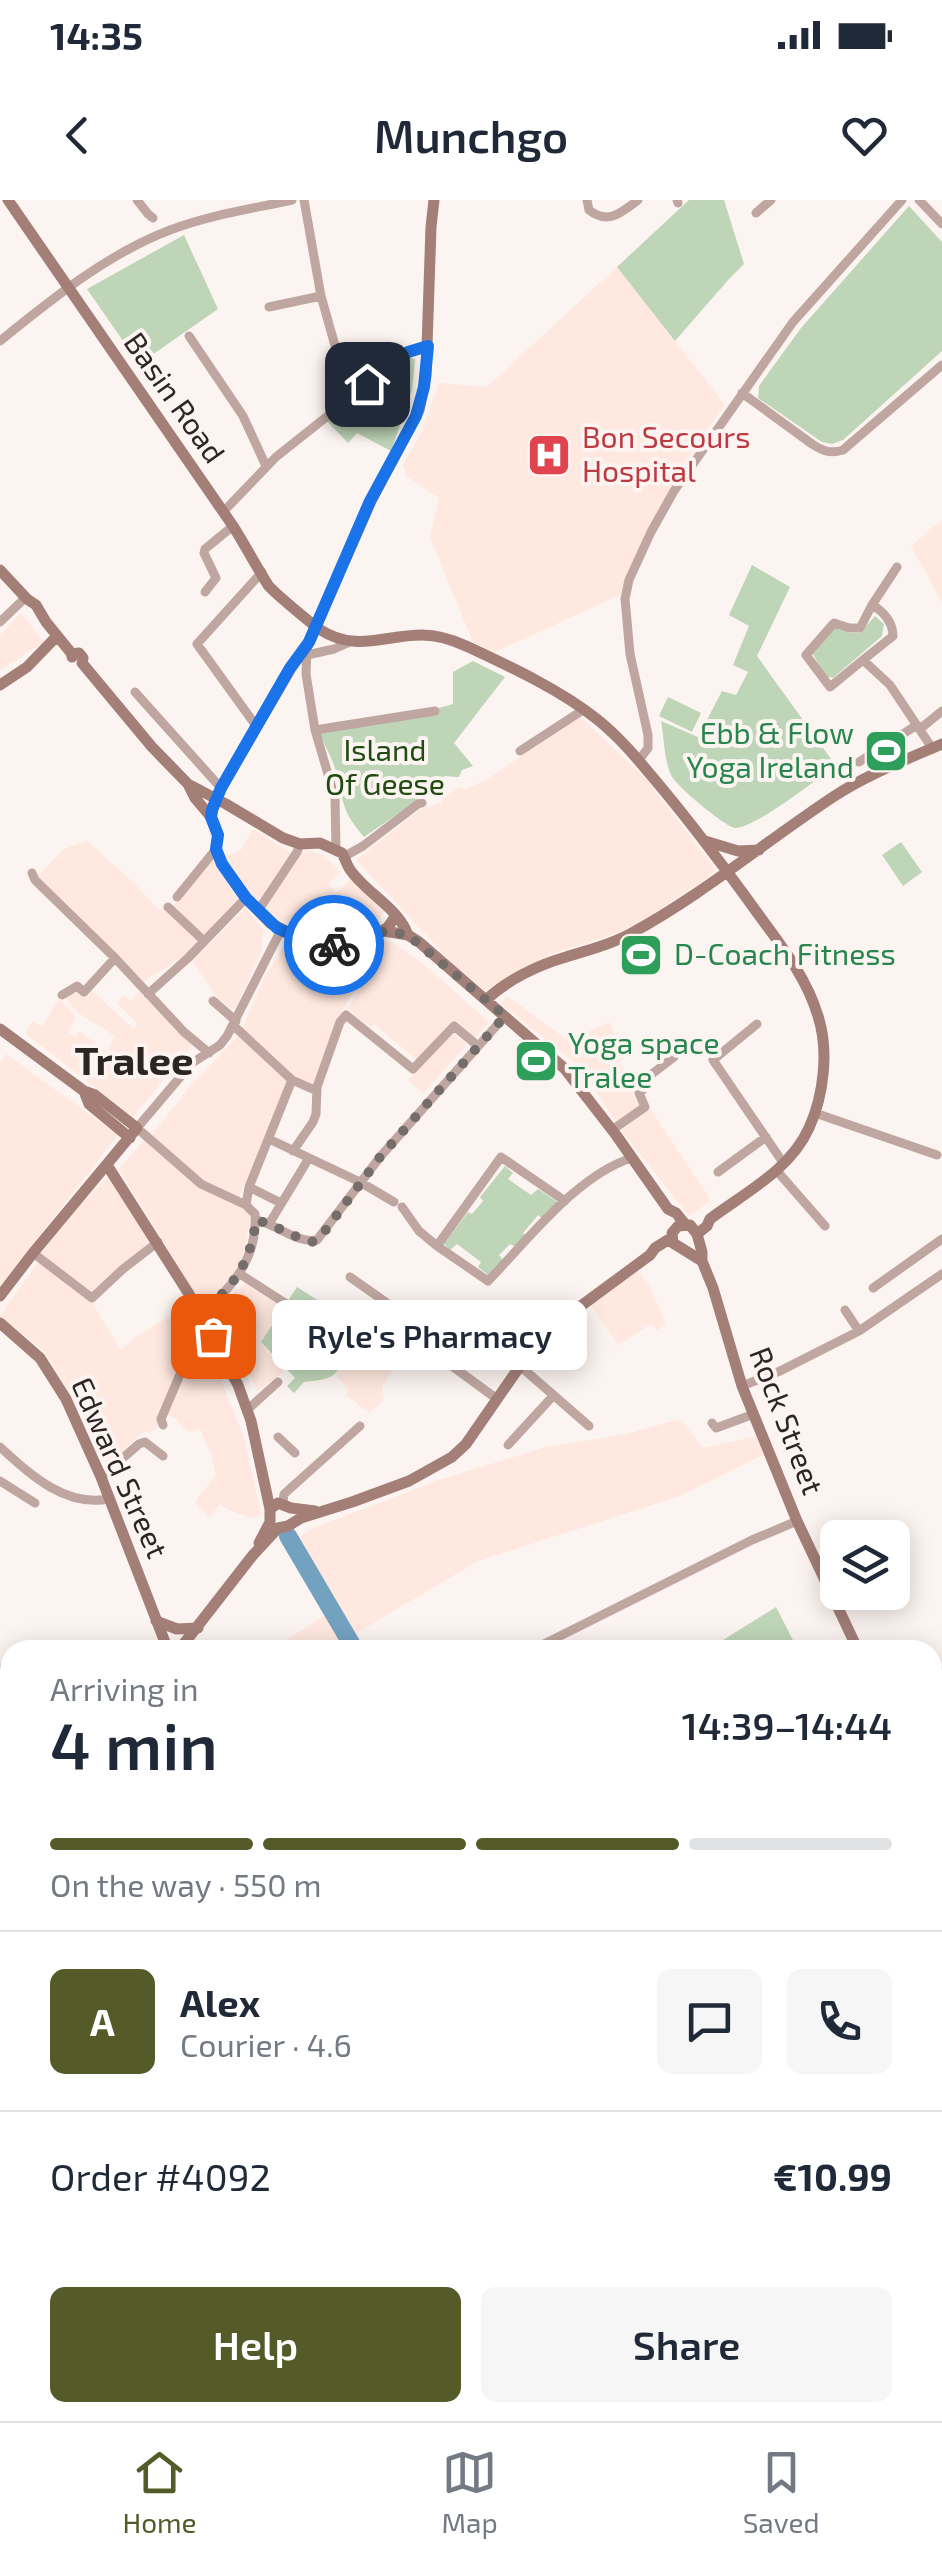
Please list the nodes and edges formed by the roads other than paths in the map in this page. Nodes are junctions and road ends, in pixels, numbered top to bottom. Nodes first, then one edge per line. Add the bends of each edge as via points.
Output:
1 (8, 200) edge
2 (137, 200) edge
3 (292, 200) edge
4 (304, 200) edge
5 (434, 200) edge
6 (588, 200) edge
7 (638, 200) edge
8 (771, 200) edge
9 (919, 200) edge
10 (902, 201) edge
11 (756, 214) dead end
12 (154, 218) dead end
13 (942, 224) edge
14 (67, 288) junction
15 (320, 296) junction
16 (269, 307) dead end
17 (189, 336) dead end
18 (0, 341) edge
19 (428, 346) junction
20 (942, 365) edge
21 (742, 393) junction
22 (356, 394) junction
23 (266, 466) junction
24 (223, 512) junction
25 (236, 531) junction
26 (897, 567) dead end
27 (0, 570) edge
28 (262, 572) junction
29 (206, 592) dead end
30 (26, 598) junction
31 (872, 604) junction
32 (0, 622) edge
33 (313, 624) junction
34 (57, 636) junction
35 (350, 642) junction
36 (307, 650) junction
37 (863, 660) junction
38 (290, 668) junction
39 (307, 668) junction
40 (0, 685) edge
41 (135, 692) dead end
42 (583, 710) junction
43 (435, 711) dead end
44 (942, 711) edge
45 (257, 727) junction
46 (918, 727) junction
47 (315, 730) junction
48 (937, 746) edge
49 (520, 752) dead end
50 (639, 760) junction
51 (859, 762) dead end
52 (185, 781) junction
53 (219, 793) junction
54 (420, 804) dead end
55 (211, 817) junction
56 (704, 841) junction
57 (300, 844) junction
58 (216, 849) junction
59 (758, 850) junction
60 (340, 852) junction
61 (728, 872) junction
62 (32, 873) dead end
63 (177, 897) dead end
64 (246, 898) junction
65 (168, 906) dead end
66 (261, 907) junction
67 (395, 917) junction
68 (280, 930) junction
69 (384, 931) junction
70 (408, 935) junction
71 (204, 942) junction
72 (114, 958) junction
73 (62, 994) dead end
74 (148, 994) junction
75 (486, 1000) junction
76 (212, 1002) dead end
77 (505, 1016) junction
78 (235, 1024) junction
79 (757, 1024) dead end
80 (0, 1029) edge
81 (478, 1046) junction
82 (209, 1054) junction
83 (674, 1057) dead end
84 (292, 1082) junction
85 (317, 1091) junction
86 (815, 1113) junction
87 (612, 1130) junction
88 (134, 1133) junction
89 (766, 1137) junction
90 (269, 1139) junction
91 (293, 1150) junction
92 (937, 1155) dead end
93 (309, 1158) junction
94 (632, 1158) junction
95 (106, 1165) junction
96 (780, 1168) junction
97 (718, 1172) dead end
98 (360, 1182) junction
99 (249, 1188) junction
100 (565, 1201) junction
101 (281, 1203) junction
102 (246, 1205) junction
103 (256, 1220) junction
104 (269, 1224) junction
105 (825, 1226) dead end
106 (685, 1236) junction
107 (942, 1238) edge
108 (158, 1242) junction
109 (438, 1246) junction
110 (33, 1252) junction
111 (240, 1274) junction
112 (942, 1274) edge
113 (350, 1277) dead end
114 (873, 1288) dead end
115 (0, 1296) edge
116 (285, 1303) dead end
117 (845, 1310) dead end
118 (201, 1314) junction
119 (0, 1324) edge
120 (858, 1330) junction
121 (213, 1336) junction
122 (520, 1366) junction
123 (278, 1382) dead end
124 (742, 1386) junction
125 (552, 1396) junction
126 (497, 1399) junction
127 (247, 1410) junction
128 (754, 1414) junction
129 (712, 1423) dead end
130 (163, 1426) dead end
131 (360, 1426) dead end
132 (589, 1426) dead end
133 (278, 1437) dead end
134 (0, 1446) edge
135 (508, 1446) dead end
136 (295, 1454) dead end
137 (162, 1456) dead end
138 (101, 1477) junction
139 (0, 1481) edge
140 (109, 1499) junction
141 (35, 1503) dead end
142 (278, 1512) junction
143 (320, 1512) junction
144 (797, 1521) junction
145 (156, 1621) junction
146 (198, 1628) junction
147 (164, 1640) edge
148 (188, 1640) edge
149 (552, 1640) edge
150 (853, 1640) edge

1 - 14 main road, Basin Road
2 - 12 street
3 - 14 street via 169,230
4 - 15 street
5 - 19 main road
6 - 7 street via 598,218 612,218
8 - 11 street
9 - 13 street
10 - 21 street via 793,322
14 - 18 street
14 - 24 main road, Basin Road
15 - 16 street
15 - 22 street via 345,381
17 - 23 street via 243,416
19 - 22 street via 408,352
19 - 33 main road via 419,410
20 - 21 street via 833,453
21 - 50 street via 663,510 629,580 626,627 648,736
22 - 23 street
23 - 24 street
24 - 25 main road, Basin Road
25 - 28 main road, Basin Road
25 - 29 street via 205,549 216,578
26 - 31 street
27 - 30 main road
28 - 33 main road, Basin Road via 269,587
28 - 45 street via 197,644
30 - 32 street
30 - 34 main road
31 - 37 street via 893,636
31 - 37 street via 860,628 834,623 806,655 830,687
33 - 35 main road, Basin Road
33 - 36 main road
34 - 40 main road
34 - 52 main road
35 - 36 street
35 - 42 main road via 424,635 460,643
36 - 38 main road
36 - 39 street
37 - 46 street via 890,685
38 - 39 street
38 - 45 main road
39 - 47 street
41 - 53 street
42 - 49 street
42 - 50 main road
43 - 47 street
44 - 46 street
45 - 53 main road
46 - 48 street
46 - 51 street
47 - 60 street via 334,792
48 - 59 main road via 850,787
50 - 56 main road
52 - 53 main road
52 - 55 main road
53 - 55 main road
53 - 57 main road
54 - 60 street via 358,848
55 - 58 main road
56 - 59 main road
56 - 61 main road
57 - 60 main road
57 - 66 street
58 - 63 street
58 - 64 main road
59 - 61 main road
60 - 67 main road
61 - 75 main road via 630,935 543,966
61 - 86 main road via 796,967 819,1018
62 - 72 street
64 - 66 main road
64 - 71 street
65 - 71 street
66 - 68 main road
67 - 69 main road
67 - 70 main road
68 - 69 main road via 342,947
68 - 78 street
69 - 70 main road
70 - 75 main road
71 - 74 street
72 - 73 street via 84,992 77,986
72 - 74 street
74 - 82 street
75 - 77 main road
76 - 78 street
77 - 81 street
77 - 87 main road via 564,1068
78 - 82 street
78 - 84 street
79 - 89 street via 714,1060
80 - 88 main road via 96,1095
81 - 85 street via 454,1026 413,1069 346,1015
81 - 98 street
82 - 88 street via 192,1063
83 - 87 street via 644,1080 639,1093 645,1107
84 - 85 street
84 - 90 street
85 - 91 street via 314,1122
86 - 92 street
86 - 96 main road
87 - 94 main road
88 - 95 main road
88 - 102 street via 201,1184
89 - 96 street
89 - 97 street
90 - 91 street
90 - 99 street
91 - 93 street
93 - 98 street
93 - 101 street
94 - 100 street via 607,1168
94 - 106 main road via 676,1213
95 - 108 main road
95 - 110 main road
96 - 105 street
96 - 106 main road
98 - 104 street via 317,1240
98 - 109 street via 398,1205
99 - 101 street
99 - 102 street
100 - 109 street via 488,1281
100 - 109 street via 501,1157
101 - 104 street
102 - 103 street
103 - 104 street
103 - 111 street
106 - 122 main road via 555,1326
106 - 124 main road, Rock Street via 702,1252
107 - 114 street
108 - 110 street via 92,1298
108 - 118 main road
110 - 115 main road
111 - 116 street
111 - 118 street
112 - 120 street
113 - 126 street via 394,1308 407,1333
117 - 120 street
118 - 121 main road
119 - 138 main road, Edward Street via 40,1358
120 - 124 street
121 - 127 main road
121 - 130 street via 184,1365
122 - 125 street
122 - 126 main road
123 - 127 street
124 - 128 main road, Rock Street
125 - 132 street
125 - 135 street
126 - 143 main road via 466,1444 439,1465 410,1482
127 - 142 main road
128 - 129 street via 716,1428
128 - 144 main road, Rock Street
131 - 142 street via 284,1494
133 - 136 street
134 - 140 street via 66,1496
137 - 138 street via 139,1444
138 - 140 main road, Edward Street
139 - 141 street
140 - 145 main road, Edward Street
142 - 143 main road
142 - 143 main road via 283,1528
142 - 146 main road
144 - 149 street
144 - 150 main road, Rock Street
145 - 146 main road
145 - 147 main road, Edward Street
146 - 148 main road

